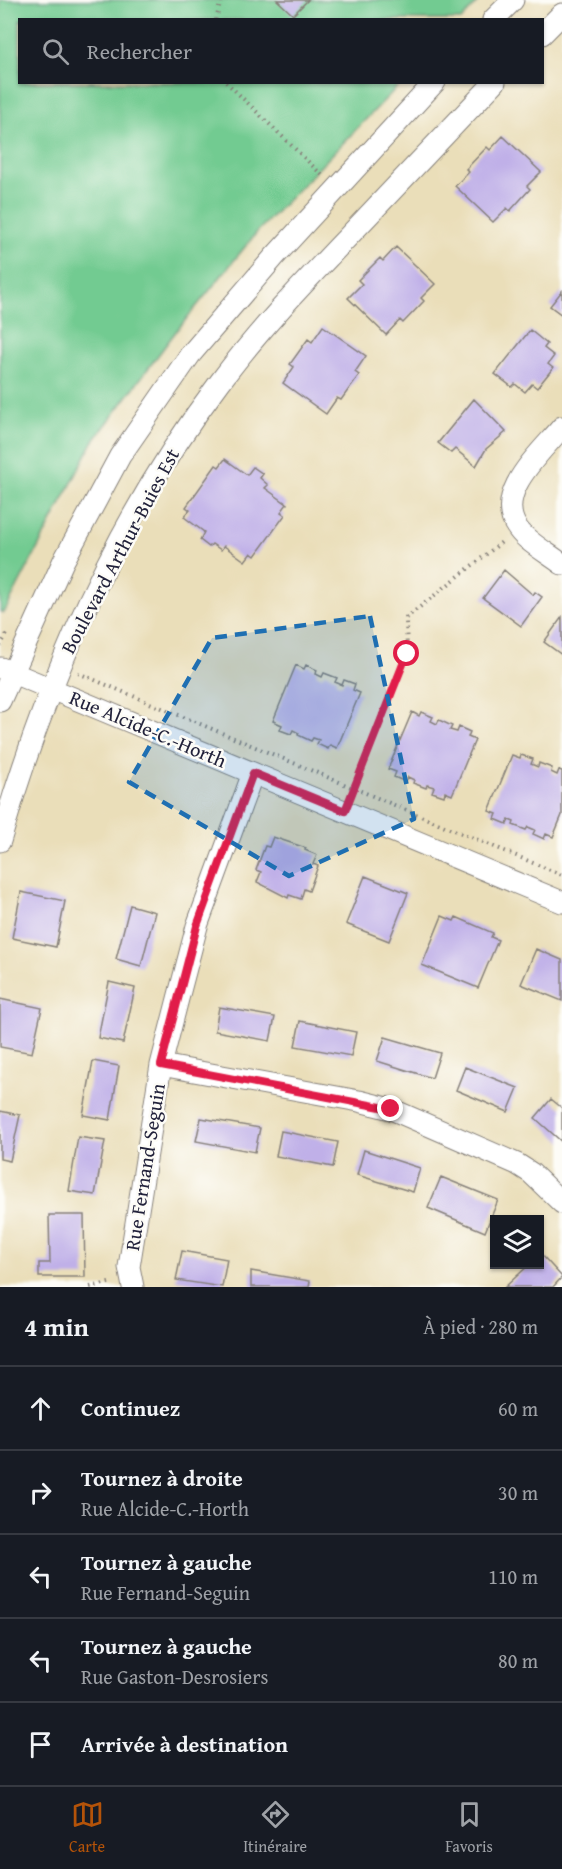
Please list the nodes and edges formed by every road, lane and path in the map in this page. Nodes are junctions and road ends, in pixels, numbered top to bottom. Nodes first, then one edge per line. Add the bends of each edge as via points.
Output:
1 (221, 0) edge
2 (513, 0) edge
3 (562, 14) edge
4 (216, 18) edge
5 (495, 18) edge
6 (544, 33) edge
7 (228, 84) edge
8 (433, 84) edge
9 (493, 84) edge
10 (324, 177) dead end
11 (562, 427) edge
12 (518, 530) junction
13 (562, 564) edge
14 (6, 670) edge
15 (85, 674) dead end
16 (50, 688) junction
17 (0, 701) edge
18 (253, 773) junction
19 (354, 789) junction
20 (345, 811) junction
21 (0, 842) edge
22 (562, 875) edge
23 (562, 902) edge
24 (161, 1065) junction
25 (562, 1203) edge
26 (131, 1283) edge
27 (90, 1287) edge

1 - 4 path
2 - 5 street
3 - 6 street
7 - 10 path
8 - 14 street, Boulevard Arthur-Buies Est via 190,355 120,456
9 - 16 street, Boulevard Arthur-Buies Est via 293,295 220,381 157,472 73,633
11 - 12 street via 512,492 510,511
12 - 13 street
12 - 19 path via 406,618 407,654
14 - 16 street, Rue Alcide-C.-Horth
14 - 17 street, Boulevard Arthur-Buies Est
15 - 19 path
16 - 18 street, Rue Alcide-C.-Horth
16 - 21 street, Boulevard Arthur-Buies Est
18 - 20 street, Rue Alcide-C.-Horth
18 - 24 street, Rue Fernand-Seguin via 197,926
19 - 20 path
19 - 22 path
20 - 23 street, Rue Alcide-C.-Horth
24 - 25 street via 391,1109 517,1164
24 - 26 street, Rue Fernand-Seguin via 139,1198
26 - 27 path

